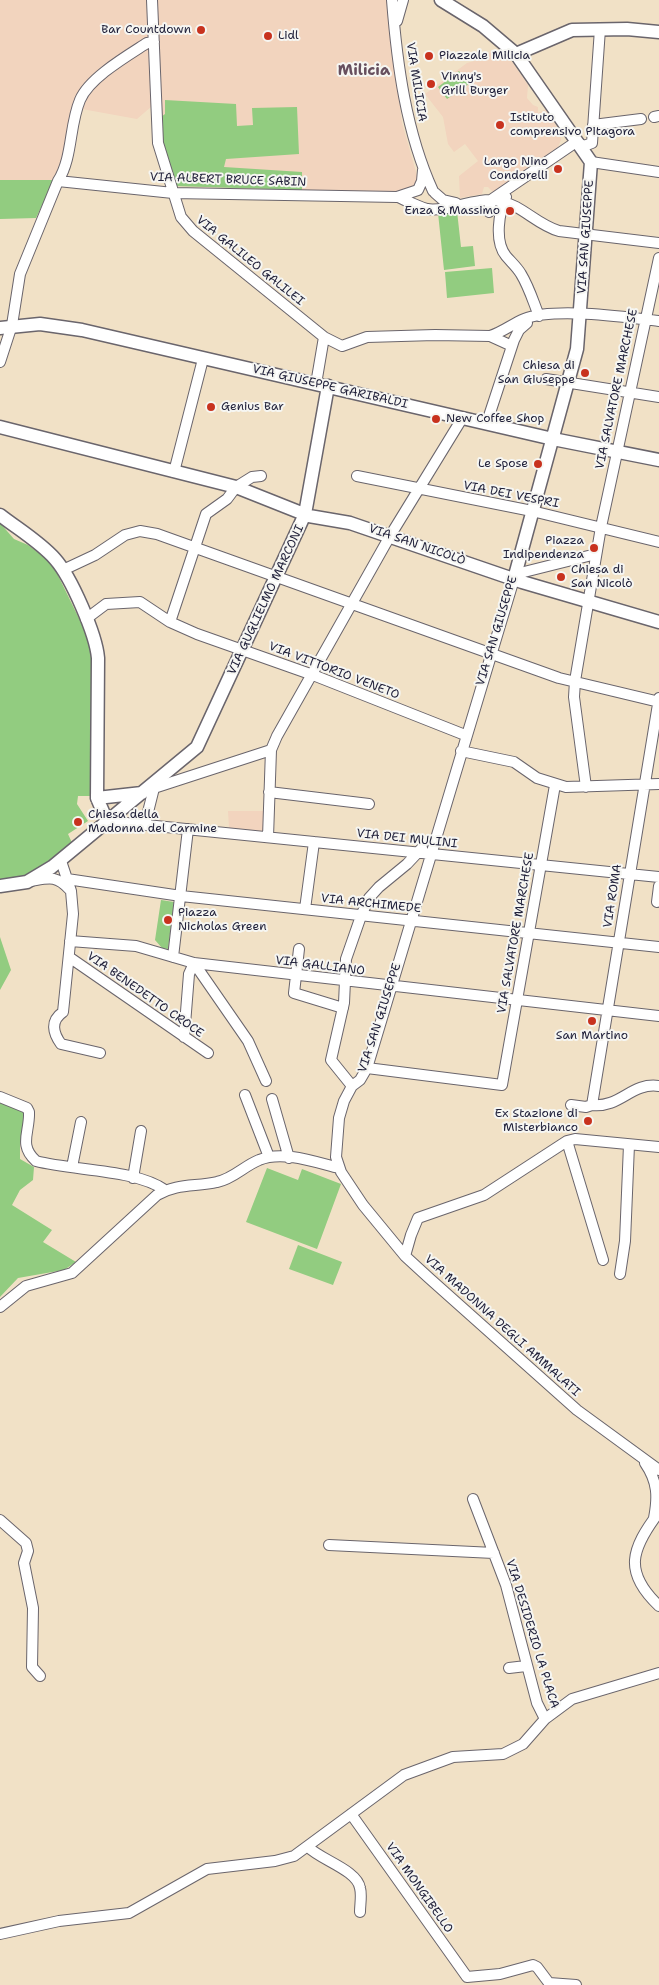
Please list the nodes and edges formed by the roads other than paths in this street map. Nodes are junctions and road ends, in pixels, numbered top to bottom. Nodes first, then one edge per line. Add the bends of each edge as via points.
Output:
1 (152, 0) edge
2 (392, 0) edge
3 (403, 0) edge
4 (443, 1) edge
5 (395, 27) junction
6 (600, 29) junction
7 (659, 32) edge
8 (154, 42) junction
9 (516, 54) junction
10 (641, 119) dead end
11 (593, 125) junction
12 (576, 142) junction
13 (591, 162) junction
14 (659, 172) edge
15 (58, 181) junction
16 (425, 189) junction
17 (509, 189) junction
18 (173, 193) junction
19 (397, 197) junction
20 (491, 200) junction
21 (474, 201) junction
22 (504, 202) junction
23 (462, 203) junction
24 (426, 206) junction
25 (489, 212) junction
26 (585, 234) junction
27 (500, 241) junction
28 (659, 243) edge
29 (659, 258) edge
30 (580, 315) junction
31 (539, 316) junction
32 (646, 320) junction
33 (659, 321) edge
34 (6, 326) edge
35 (490, 336) junction
36 (324, 337) junction
37 (512, 346) junction
38 (203, 359) junction
39 (0, 362) edge
40 (546, 379) dead end
41 (568, 383) junction
42 (322, 385) junction
43 (629, 393) junction
44 (659, 397) edge
45 (463, 417) junction
46 (487, 422) junction
47 (0, 427) edge
48 (552, 439) junction
49 (616, 452) junction
50 (659, 460) edge
51 (174, 472) junction
52 (261, 476) dead end
53 (357, 476) dead end
54 (236, 487) junction
55 (419, 489) junction
56 (532, 510) junction
57 (305, 514) junction
58 (0, 515) edge
59 (601, 527) junction
60 (390, 536) junction
61 (659, 542) edge
62 (196, 548) junction
63 (596, 554) junction
64 (63, 570) junction
65 (276, 577) junction
66 (514, 579) junction
67 (588, 602) junction
68 (352, 605) junction
69 (86, 619) junction
70 (170, 622) junction
71 (659, 622) edge
72 (243, 650) junction
73 (490, 655) junction
74 (313, 675) junction
75 (575, 681) junction
76 (659, 698) edge
77 (659, 702) edge
78 (466, 735) junction
79 (271, 750) junction
80 (460, 751) junction
81 (659, 784) edge
82 (555, 785) junction
83 (644, 785) junction
84 (586, 787) junction
85 (148, 789) junction
86 (269, 792) junction
87 (97, 797) junction
88 (369, 804) dead end
89 (105, 822) junction
90 (148, 825) junction
91 (188, 829) junction
92 (436, 834) junction
93 (268, 837) junction
94 (314, 842) junction
95 (418, 852) junction
96 (430, 853) junction
97 (56, 864) junction
98 (541, 866) junction
99 (630, 874) junction
100 (659, 877) edge
101 (71, 881) junction
102 (27, 882) junction
103 (0, 886) edge
104 (659, 886) edge
105 (181, 896) junction
106 (657, 902) dead end
107 (306, 909) junction
108 (361, 916) junction
109 (411, 921) junction
110 (528, 933) junction
111 (70, 941) junction
112 (618, 943) junction
113 (659, 947) edge
114 (300, 949) dead end
115 (68, 957) junction
116 (173, 957) junction
117 (194, 963) junction
118 (296, 976) junction
119 (344, 982) junction
120 (391, 987) junction
121 (517, 1000) junction
122 (343, 1008) junction
123 (606, 1010) junction
124 (659, 1016) edge
125 (184, 1037) junction
126 (100, 1053) dead end
127 (208, 1053) dead end
128 (367, 1068) junction
129 (266, 1081) dead end
130 (352, 1086) junction
131 (659, 1086) edge
132 (245, 1095) dead end
133 (0, 1097) edge
134 (272, 1099) dead end
135 (593, 1101) junction
136 (571, 1106) dead end
137 (81, 1122) dead end
138 (141, 1131) dead end
139 (567, 1141) junction
140 (629, 1145) junction
141 (659, 1147) edge
142 (269, 1157) junction
143 (289, 1158) junction
144 (338, 1163) junction
145 (72, 1167) junction
146 (133, 1178) junction
147 (165, 1190) junction
148 (405, 1256) junction
149 (603, 1260) dead end
150 (620, 1274) dead end
151 (0, 1307) edge
152 (634, 1451) junction
153 (659, 1470) edge
154 (473, 1499) dead end
155 (656, 1516) edge
156 (0, 1520) edge
157 (328, 1545) dead end
158 (494, 1553) junction
159 (659, 1606) edge
160 (526, 1666) junction
161 (509, 1668) dead end
162 (659, 1673) edge
163 (40, 1676) dead end
164 (545, 1719) junction
165 (351, 1814) junction
166 (308, 1847) junction
167 (360, 1912) dead end
168 (0, 1934) edge
169 (576, 1985) edge

1 - 8 street, VIA GALILEO GALILEI
2 - 5 street, VIA MILICIA
3 - 5 street
4 - 9 main road via 482,26
5 - 16 street, VIA MILICIA via 406,110
6 - 7 main road
6 - 9 main road via 572,30
6 - 11 street
8 - 15 street via 141,47 88,87 80,101 67,161
8 - 18 street, VIA GALILEO GALILEI via 158,143
9 - 12 main road
10 - 11 street
11 - 12 street via 592,143 584,146
12 - 13 main road
12 - 17 street
13 - 14 street
13 - 26 main road, VIA SAN GIUSEPPE
15 - 18 street, VIA ALBERT BRUCE SABIN
15 - 34 street via 20,274
16 - 19 street
16 - 23 street via 449,202
16 - 24 street, VIA MILICIA via 420,198
16 - 24 street via 436,199
17 - 20 street
17 - 22 street
18 - 19 street, VIA ALBERT BRUCE SABIN
18 - 36 street, VIA GALILEO GALILEI via 182,216 193,231
19 - 24 street
20 - 21 street
20 - 22 street
20 - 25 street
21 - 23 street
21 - 25 street
22 - 26 street via 549,228
22 - 27 street
23 - 24 street
25 - 27 street
26 - 28 street
26 - 30 main road, VIA SAN GIUSEPPE
27 - 31 street via 505,255 530,289
29 - 32 street, VIA SALVATORE MARCHESE
30 - 31 street
30 - 32 street
30 - 41 main road, VIA SAN GIUSEPPE via 577,349
31 - 35 street via 525,319 504,332
31 - 37 street via 519,330
32 - 33 street
32 - 43 street, VIA SALVATORE MARCHESE
34 - 38 main road, VIA GIUSEPPE GARIBALDI via 40,324 82,330
34 - 39 street
35 - 36 street via 367,337 342,346
35 - 37 street
36 - 42 street
37 - 46 street
38 - 42 main road, VIA GIUSEPPE GARIBALDI
38 - 51 street
40 - 41 street
41 - 43 street
41 - 48 main road, VIA SAN GIUSEPPE
42 - 45 main road, VIA GIUSEPPE GARIBALDI
42 - 57 main road, VIA GUGLIELMO MARCONI
43 - 44 street
43 - 49 street, VIA SALVATORE MARCHESE
45 - 46 main road, VIA GIUSEPPE GARIBALDI
45 - 55 street
46 - 48 main road, VIA GIUSEPPE GARIBALDI
47 - 51 main road, VIA SAN NICOLÒ
48 - 49 main road, VIA GIUSEPPE GARIBALDI
48 - 56 main road, VIA SAN GIUSEPPE
49 - 50 main road, VIA GIUSEPPE GARIBALDI
49 - 59 street, VIA SALVATORE MARCHESE
51 - 54 main road, VIA SAN NICOLÒ
52 - 54 street via 252,477
53 - 55 street, VIA DEI VESPRI
54 - 57 main road, VIA SAN NICOLÒ
54 - 62 street via 227,499 206,514
55 - 56 street, VIA DEI VESPRI
55 - 60 street
56 - 59 street, VIA DEI VESPRI
56 - 66 main road, VIA SAN GIUSEPPE
57 - 60 main road, VIA SAN NICOLÒ via 350,523
57 - 65 main road, VIA GUGLIELMO MARCONI
58 - 64 main road via 54,558
59 - 61 street, VIA DEI VESPRI
59 - 63 street, VIA SALVATORE MARCHESE
60 - 66 main road, VIA SAN NICOLÒ
60 - 68 street
62 - 64 street via 157,534 134,532
62 - 65 street
62 - 70 street
63 - 66 street via 524,572
63 - 67 street, VIA SALVATORE MARCHESE
64 - 69 main road
65 - 68 street
65 - 72 main road, VIA GUGLIELMO MARCONI
66 - 67 main road, VIA SAN NICOLÒ
66 - 73 street, VIA SAN GIUSEPPE
67 - 71 main road, VIA SAN NICOLÒ
67 - 75 street
68 - 73 street
68 - 74 street
69 - 70 street, VIA VITTORIO VENETO via 102,606 135,601
69 - 87 main road via 96,640 98,658
70 - 72 street, VIA VITTORIO VENETO
72 - 74 street, VIA VITTORIO VENETO
72 - 85 main road, VIA GUGLIELMO MARCONI via 197,747
73 - 75 street
73 - 78 street, VIA SAN GIUSEPPE
74 - 78 street, VIA VITTORIO VENETO
74 - 79 street
75 - 77 street
75 - 84 street via 574,697
76 - 77 street, VIA ROMA
77 - 83 street, VIA ROMA
78 - 80 street, VIA SAN GIUSEPPE
79 - 85 street
79 - 86 street
80 - 82 street via 514,762 537,778
80 - 92 street, VIA SAN GIUSEPPE
81 - 83 street
82 - 84 street
82 - 98 street, VIA SALVATORE MARCHESE
83 - 84 street
83 - 99 street, VIA ROMA
85 - 87 main road
85 - 89 main road, VIA GUGLIELMO MARCONI
85 - 90 street
86 - 88 street
86 - 93 street
87 - 89 main road
89 - 90 street, VIA DEI MULINI
89 - 97 main road, VIA GUGLIELMO MARCONI
90 - 91 street, VIA DEI MULINI
91 - 93 street, VIA DEI MULINI
91 - 105 street
92 - 95 street
92 - 96 street, VIA SAN GIUSEPPE
93 - 94 street, VIA DEI MULINI
94 - 95 street, VIA DEI MULINI
94 - 107 street
95 - 96 street, VIA DEI MULINI
95 - 108 street via 369,898
96 - 98 street, VIA DEI MULINI
96 - 109 street, VIA SAN GIUSEPPE
97 - 101 street
97 - 102 main road, VIA GUGLIELMO MARCONI
98 - 99 street, VIA DEI MULINI
98 - 110 street, VIA SALVATORE MARCHESE
99 - 100 street, VIA DEI MULINI
99 - 112 street, VIA ROMA
101 - 102 street, VIA ARCHIMEDE via 53,878
101 - 105 street, VIA ARCHIMEDE
101 - 111 street via 73,914
102 - 103 main road
104 - 106 street
105 - 107 street, VIA ARCHIMEDE
105 - 116 street
107 - 108 street, VIA ARCHIMEDE
108 - 109 street, VIA ARCHIMEDE
108 - 119 street via 346,959
109 - 110 street, VIA ARCHIMEDE
109 - 120 street, VIA SAN GIUSEPPE
110 - 112 street, VIA ARCHIMEDE
110 - 121 street, VIA SALVATORE MARCHESE
111 - 115 street
111 - 116 street, VIA GALLIANO via 136,946
112 - 113 street, VIA ARCHIMEDE
112 - 123 street, VIA ROMA
114 - 118 street
115 - 125 street, VIA BENEDETTO CROCE
115 - 126 street via 63,1012 54,1022 54,1034 61,1044
116 - 117 street, VIA GALLIANO
117 - 118 street, VIA GALLIANO
117 - 125 street via 189,974
117 - 129 street via 248,1041
118 - 119 street, VIA GALLIANO
118 - 122 street via 294,993
119 - 120 street, VIA GALLIANO
119 - 122 street
120 - 121 street, VIA GALLIANO
120 - 128 street, VIA SAN GIUSEPPE
121 - 123 street, VIA GALLIANO
121 - 128 street, VIA SALVATORE MARCHESE via 502,1085
122 - 130 street via 331,1060
123 - 124 street, VIA GALLIANO
123 - 135 street, VIA ROMA
125 - 127 street, VIA BENEDETTO CROCE
128 - 130 street, VIA SAN GIUSEPPE
130 - 144 street, VIA SAN GIUSEPPE via 339,1118
131 - 135 street via 641,1087 605,1106
132 - 142 street
133 - 145 street via 27,1108 24,1144 33,1158 42,1163
134 - 143 street
135 - 136 street via 586,1107
137 - 145 street
138 - 146 street
139 - 140 street via 575,1139
139 - 148 street, VIA MADONNA DEGLI AMMALATI via 484,1195 418,1218
139 - 149 street
140 - 141 street
140 - 150 street via 625,1241
142 - 143 street
142 - 147 street via 220,1182
143 - 144 street
144 - 148 street via 369,1213
145 - 146 street
146 - 147 street
147 - 151 street via 72,1273 26,1286
148 - 152 street, VIA MADONNA DEGLI AMMALATI via 577,1410
152 - 153 street
152 - 155 street via 653,1475
154 - 158 street, VIA DESIDERIO LA PLACA
155 - 159 street via 636,1549 633,1563 642,1589
156 - 163 street via 28,1547 24,1563 33,1608 32,1667
157 - 158 street
158 - 160 street, VIA DESIDERIO LA PLACA via 506,1586
160 - 161 street
160 - 164 street, VIA DESIDERIO LA PLACA
162 - 164 street via 572,1699
164 - 165 street via 523,1744 510,1752 453,1757 404,1775
165 - 166 street
165 - 169 street, VIA MONGIBELLO via 467,1977 500,1974 533,1965 549,1983
166 - 167 street via 357,1880
166 - 168 street via 286,1859 207,1869 129,1913 59,1921

